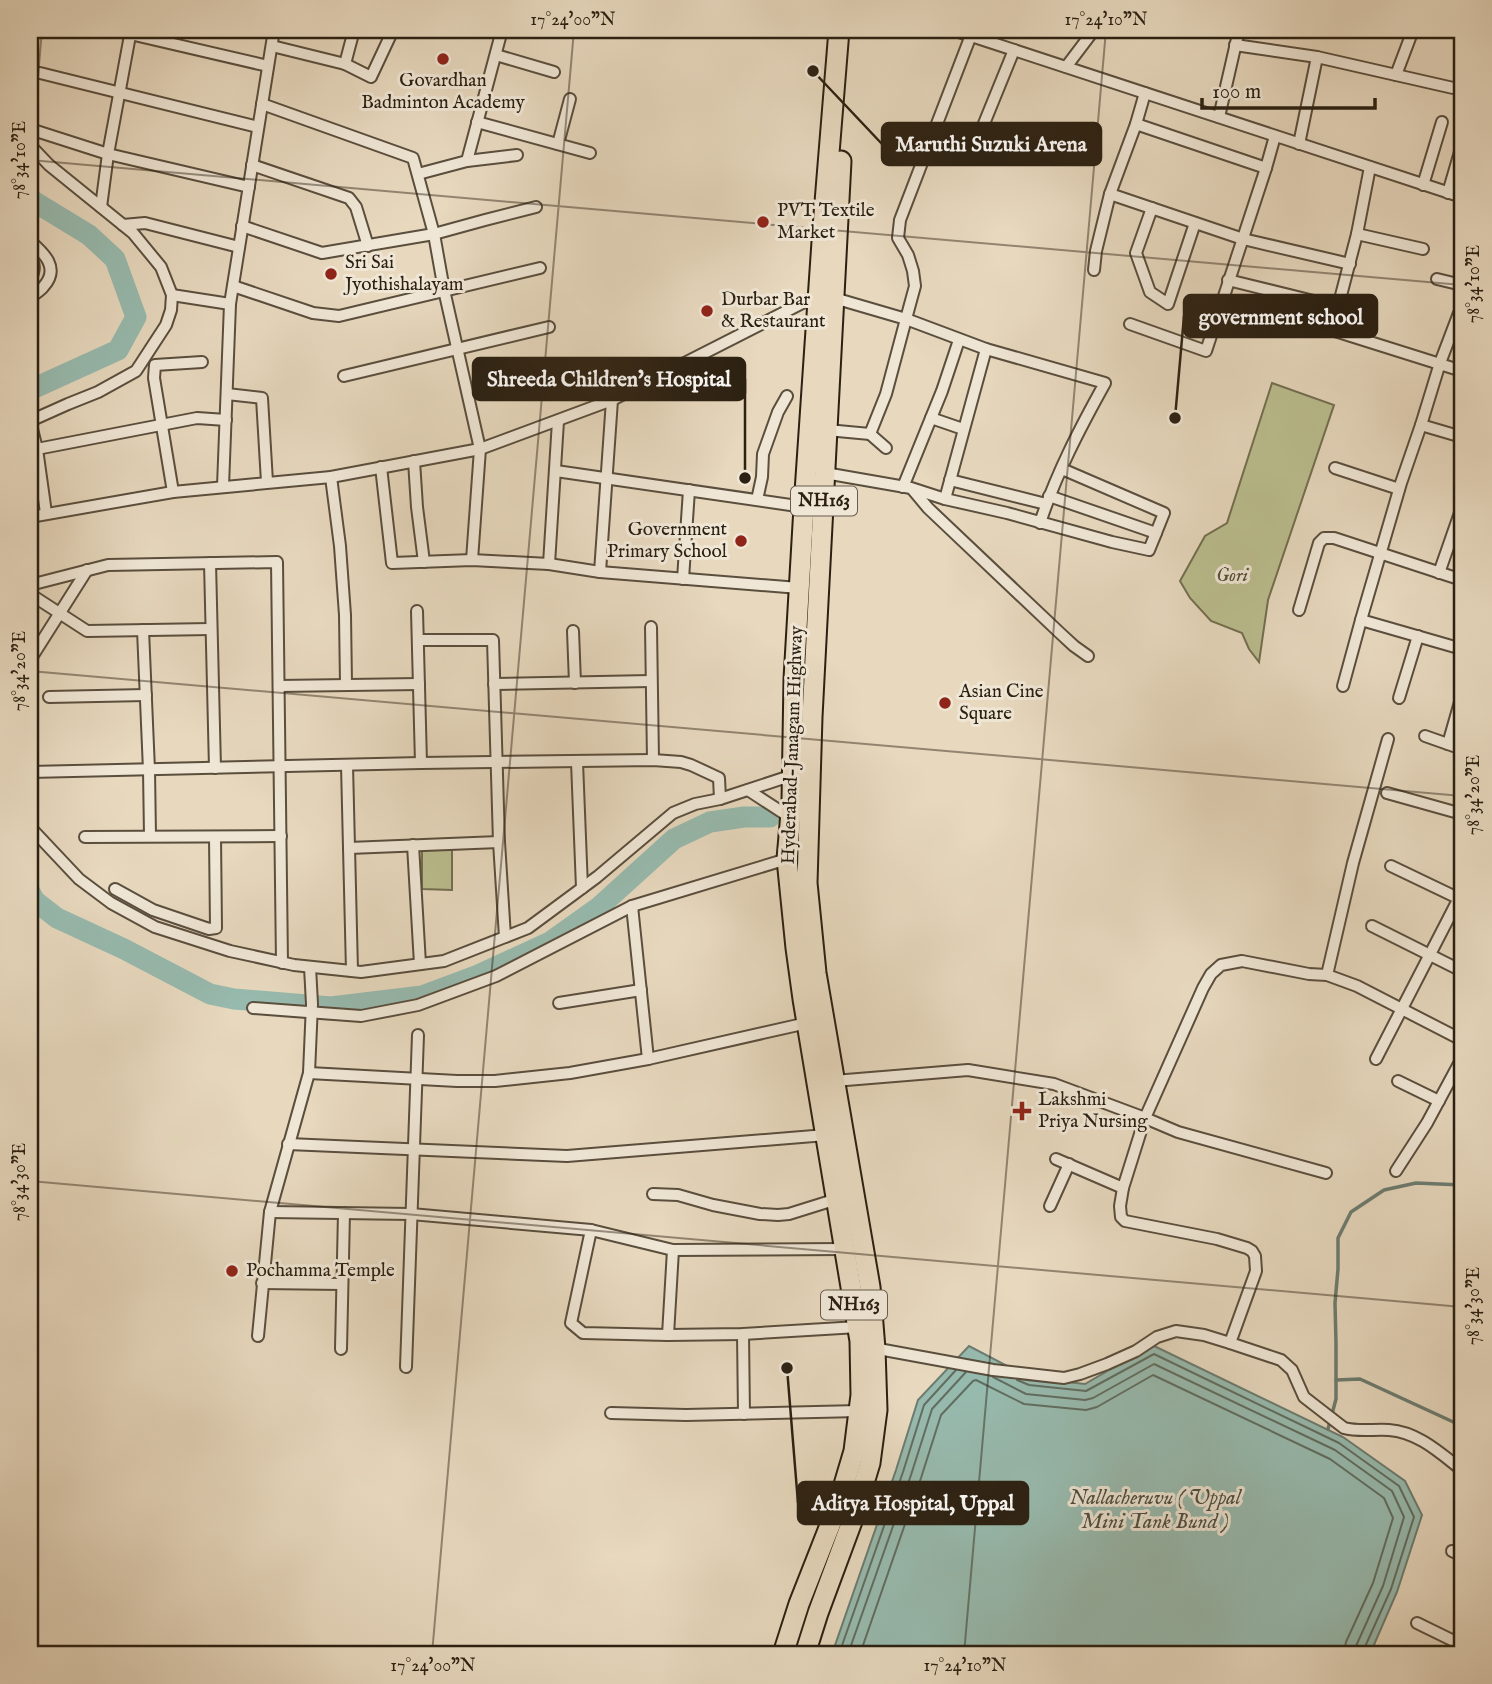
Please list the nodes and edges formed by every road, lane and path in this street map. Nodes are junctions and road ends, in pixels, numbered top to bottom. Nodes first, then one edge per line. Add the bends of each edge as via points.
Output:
1 (113, 30) edge
2 (274, 30) edge
3 (354, 30) edge
4 (393, 30) edge
5 (502, 30) edge
6 (839, 30) edge
7 (851, 30) edge
8 (953, 30) edge
9 (1094, 30) edge
10 (1239, 30) edge
11 (1412, 30) edge
12 (130, 32) edge
13 (972, 33) edge
14 (1235, 45) junction
15 (272, 46) junction
16 (1014, 50) junction
17 (496, 55) junction
18 (1317, 57) junction
19 (345, 64) junction
20 (268, 66) junction
21 (1066, 67) junction
22 (554, 72) dead end
23 (40, 73) dead end
24 (1396, 75) junction
25 (1462, 90) edge
26 (1145, 93) junction
27 (120, 94) junction
28 (570, 99) dead end
29 (262, 104) junction
30 (1219, 117) junction
31 (477, 122) junction
32 (1442, 122) dead end
33 (1136, 124) junction
34 (258, 127) junction
35 (30, 129) edge
36 (1275, 136) junction
37 (558, 144) junction
38 (1299, 144) junction
39 (30, 145) edge
40 (1462, 145) edge
41 (1044, 150) dead end
42 (590, 153) dead end
43 (108, 154) junction
44 (517, 155) dead end
45 (467, 160) junction
46 (252, 165) junction
47 (1370, 167) junction
48 (1266, 169) junction
49 (418, 174) junction
50 (1423, 185) junction
51 (249, 187) junction
52 (1448, 193) junction
53 (1111, 194) junction
54 (1462, 197) edge
55 (101, 207) junction
56 (536, 208) dead end
57 (1152, 208) junction
58 (1195, 223) junction
59 (123, 225) junction
60 (243, 226) junction
61 (434, 234) junction
62 (1357, 234) junction
63 (1243, 239) junction
64 (30, 241) edge
65 (368, 246) junction
66 (239, 247) junction
67 (1423, 249) dead end
68 (46, 256) junction
69 (30, 257) edge
70 (1350, 264) junction
71 (540, 268) dead end
72 (1094, 270) dead end
73 (50, 271) junction
74 (31, 274) edge
75 (1437, 279) dead end
76 (1228, 280) junction
77 (1462, 285) edge
78 (233, 286) junction
79 (444, 290) junction
80 (172, 295) junction
81 (826, 297) junction
82 (30, 298) edge
83 (230, 304) junction
84 (1338, 307) junction
85 (1459, 313) dead end
86 (906, 319) junction
87 (1130, 324) dead end
88 (166, 325) junction
89 (549, 327) dead end
90 (959, 340) junction
91 (458, 349) junction
92 (986, 349) junction
93 (148, 354) junction
94 (202, 362) dead end
95 (1440, 363) junction
96 (155, 365) junction
97 (1462, 371) edge
98 (344, 376) dead end
99 (227, 394) junction
100 (787, 396) dead end
101 (612, 400) junction
102 (931, 418) junction
103 (226, 420) junction
104 (558, 421) junction
105 (162, 425) junction
106 (1421, 425) junction
107 (963, 429) junction
108 (827, 430) junction
109 (870, 434) junction
110 (1462, 437) edge
111 (886, 448) dead end
112 (37, 449) junction
113 (480, 449) junction
114 (414, 461) junction
115 (381, 467) junction
116 (34, 468) edge
117 (1335, 468) dead end
118 (1062, 469) junction
119 (556, 471) junction
120 (825, 473) junction
121 (331, 477) junction
122 (607, 478) junction
123 (950, 480) junction
124 (267, 482) junction
125 (223, 486) junction
126 (907, 488) junction
127 (1399, 489) junction
128 (689, 490) junction
129 (173, 492) junction
130 (945, 499) junction
131 (757, 500) junction
132 (1047, 500) junction
133 (1462, 506) edge
134 (804, 507) junction
135 (46, 513) junction
136 (30, 517) edge
137 (1040, 523) junction
138 (1156, 533) junction
139 (1380, 553) junction
140 (472, 560) junction
141 (424, 562) junction
142 (210, 563) junction
143 (548, 565) junction
144 (87, 570) junction
145 (600, 572) junction
146 (1439, 573) junction
147 (683, 579) junction
148 (1462, 580) edge
149 (30, 585) edge
150 (799, 588) junction
151 (30, 594) edge
152 (1299, 610) dead end
153 (417, 611) dead end
154 (60, 613) junction
155 (1361, 620) junction
156 (650, 627) dead end
157 (211, 629) junction
158 (143, 630) junction
159 (573, 631) dead end
160 (1418, 636) junction
161 (418, 640) junction
162 (1462, 649) edge
163 (1088, 656) dead end
164 (30, 660) edge
165 (651, 681) junction
166 (575, 682) junction
167 (345, 684) junction
168 (419, 684) junction
169 (494, 684) junction
170 (279, 686) junction
171 (1343, 686) dead end
172 (146, 695) junction
173 (1462, 695) edge
174 (49, 697) dead end
175 (1399, 698) dead end
176 (1425, 736) dead end
177 (1388, 739) dead end
178 (1448, 744) junction
179 (1462, 749) edge
180 (653, 760) junction
181 (496, 762) junction
182 (577, 762) junction
183 (421, 763) junction
184 (347, 765) junction
185 (280, 766) junction
186 (215, 768) junction
187 (149, 770) junction
188 (30, 772) edge
189 (793, 775) junction
190 (748, 790) junction
191 (1387, 793) dead end
192 (720, 799) junction
193 (1462, 814) edge
194 (791, 818) junction
195 (30, 827) edge
196 (150, 836) junction
197 (281, 836) junction
198 (85, 837) dead end
199 (215, 837) junction
200 (499, 842) junction
201 (413, 845) junction
202 (349, 848) junction
203 (787, 859) junction
204 (1391, 866) dead end
205 (582, 888) junction
206 (115, 890) dead end
207 (1461, 895) edge
208 (632, 906) junction
209 (1372, 926) dead end
210 (505, 937) junction
211 (1430, 954) junction
212 (282, 963) junction
213 (421, 964) junction
214 (310, 967) junction
215 (352, 971) junction
216 (1462, 971) edge
217 (1327, 975) junction
218 (641, 990) junction
219 (559, 1003) dead end
220 (253, 1008) dead end
221 (1402, 1008) junction
222 (312, 1012) junction
223 (807, 1023) junction
224 (418, 1035) dead end
225 (1462, 1040) edge
226 (1462, 1058) edge
227 (648, 1059) junction
228 (1376, 1059) dead end
229 (309, 1073) junction
230 (415, 1078) junction
231 (834, 1081) junction
232 (1398, 1081) dead end
233 (1439, 1101) junction
234 (1145, 1118) junction
235 (826, 1135) junction
236 (288, 1144) junction
237 (413, 1149) junction
238 (1056, 1159) dead end
239 (1069, 1164) junction
240 (1396, 1171) dead end
241 (1326, 1173) dead end
242 (1123, 1188) junction
243 (653, 1194) dead end
244 (837, 1199) junction
245 (1049, 1206) dead end
246 (270, 1212) junction
247 (344, 1213) junction
248 (411, 1214) junction
249 (591, 1230) junction
250 (673, 1250) junction
251 (845, 1250) junction
252 (262, 1283) junction
253 (342, 1284) junction
254 (858, 1327) junction
255 (743, 1334) junction
256 (668, 1335) junction
257 (258, 1336) dead end
258 (1230, 1343) junction
259 (868, 1348) junction
260 (341, 1349) dead end
261 (405, 1367) dead end
262 (859, 1411) junction
263 (611, 1413) dead end
264 (744, 1414) junction
265 (1462, 1469) edge
266 (1417, 1623) dead end
267 (1462, 1645) edge
268 (783, 1654) edge
269 (805, 1654) edge

1 - 12 street
2 - 15 street
3 - 19 street
4 - 19 street via 371,77
5 - 17 street
6 - 81 highway, Hyderabad-Janagam Highway / NH163
7 - 81 highway, Hyderabad-Janagam Highway / NH163
8 - 13 street
9 - 21 street
10 - 14 street
11 - 24 street
12 - 20 street
12 - 27 street
13 - 16 street
13 - 86 street via 900,220 898,238 908,255 915,286
14 - 18 street
14 - 30 street
15 - 19 street
15 - 20 street
16 - 21 street
16 - 41 street via 983,126
17 - 22 street
17 - 31 street
18 - 24 street
18 - 38 street
20 - 29 street
21 - 26 street
23 - 27 street
24 - 25 street
26 - 30 street
26 - 33 street
27 - 34 street
27 - 43 street
28 - 37 street
29 - 34 street
29 - 49 street via 413,158
30 - 36 street
31 - 37 street
31 - 45 street
32 - 50 street
33 - 48 street
33 - 53 street
34 - 46 street
35 - 43 street
36 - 38 street
36 - 48 street
37 - 42 street
38 - 47 street
39 - 55 street
40 - 52 street
43 - 51 street
43 - 55 street
44 - 45 street
45 - 49 street
46 - 51 street
46 - 65 street via 349,198
47 - 50 street
47 - 62 street
48 - 63 street
49 - 61 street
50 - 52 street
51 - 60 street
52 - 54 street
53 - 57 street
53 - 72 street
55 - 59 street
56 - 61 street
57 - 58 street
57 - 58 street via 1136,253 1150,292 1168,304
58 - 63 street
59 - 66 street via 145,223
59 - 80 street via 161,267
60 - 65 street via 323,253
60 - 66 street
61 - 65 street
61 - 79 street
62 - 67 street
62 - 70 street
63 - 70 street
63 - 76 street
64 - 68 street
66 - 78 street
68 - 69 street
68 - 73 street
69 - 74 street via 34,263
70 - 84 street
71 - 79 street
73 - 74 street
73 - 82 street via 44,286
75 - 77 street
76 - 84 street
76 - 87 street via 1206,351
78 - 79 street via 313,313 339,316
78 - 83 street
79 - 91 street
80 - 83 street
80 - 88 street
81 - 86 street
81 - 101 street
81 - 108 highway, Hyderabad-Janagam Highway / NH163
81 - 134 highway, Hyderabad-Janagam Highway / NH163
83 - 99 street
84 - 95 street via 1335,331
85 - 95 street
86 - 90 street
86 - 109 street
88 - 93 street
88 - 96 street
89 - 91 street
90 - 92 street
90 - 102 street
91 - 98 street
91 - 113 street
92 - 107 street
92 - 118 street via 1105,383
93 - 96 street
93 - 112 street via 136,371 98,393 30,421
94 - 96 street
95 - 97 street
95 - 106 street
96 - 105 street
99 - 103 street
99 - 124 street via 262,398
100 - 131 street via 763,454
101 - 104 street
101 - 122 street
102 - 107 street
102 - 126 street
103 - 105 street via 197,418
103 - 125 street
104 - 113 street
104 - 119 street
105 - 112 street
105 - 129 street
106 - 110 street
106 - 127 street
107 - 123 street
108 - 109 street
108 - 120 highway, Hyderabad-Janagam Highway / NH163
109 - 111 street
112 - 116 street
113 - 114 street
113 - 140 street
114 - 115 street
114 - 141 street
115 - 121 street
115 - 141 street via 392,563
116 - 135 street
117 - 127 street
118 - 132 street
118 - 138 street via 1164,513
119 - 122 street
119 - 143 street
120 - 126 street
120 - 231 highway, Hyderabad-Janagam Highway / NH163 via 807,883
121 - 124 street
121 - 167 street via 345,615
122 - 128 street
122 - 145 street
123 - 130 street
123 - 132 street
124 - 125 street
125 - 129 street
126 - 130 street
126 - 163 street
127 - 139 street
128 - 131 street
128 - 147 street
129 - 135 street
130 - 137 street
131 - 134 street
132 - 137 street
132 - 138 street
133 - 146 street
134 - 150 highway, Hyderabad-Janagam Highway / NH163
135 - 136 street
137 - 138 street via 1149,550
139 - 146 street
139 - 152 street via 1324,538
139 - 155 street
140 - 141 street
140 - 143 street
142 - 144 street via 108,565
142 - 157 street
142 - 170 street via 277,562
143 - 145 street
144 - 149 street
144 - 154 street
145 - 147 street
146 - 148 street
147 - 150 street via 755,581
150 - 189 highway, Hyderabad-Janagam Highway / NH163
151 - 154 street
153 - 161 street
154 - 158 street via 87,631
154 - 164 street
155 - 160 street
155 - 171 street
156 - 165 street
157 - 158 street
157 - 186 street
158 - 172 street
159 - 166 street
160 - 162 street
160 - 175 street
161 - 168 street
161 - 169 street via 493,640
165 - 166 street
165 - 180 street
166 - 169 street
167 - 168 street
167 - 170 street
168 - 183 street
169 - 181 street
170 - 185 street
172 - 174 street
172 - 187 street
173 - 178 street
176 - 178 street
177 - 217 street
178 - 179 street
180 - 182 street
180 - 192 street via 681,762 719,778
181 - 182 street
181 - 183 street
181 - 200 street
182 - 205 street
183 - 184 street
184 - 185 street
184 - 202 street
185 - 186 street
185 - 197 street
186 - 187 street
187 - 188 street
187 - 196 street
189 - 190 street
189 - 194 highway, Hyderabad-Janagam Highway / NH163
190 - 192 street
190 - 194 street
191 - 193 street
192 - 205 street via 673,813
194 - 203 highway, Hyderabad-Janagam Highway / NH163
195 - 212 street via 79,879 155,927
196 - 198 street
196 - 199 street
197 - 199 street
197 - 212 street
199 - 206 street via 216,928 153,910
200 - 201 street
200 - 210 street
201 - 202 street
201 - 213 street
202 - 215 street
203 - 208 street
203 - 223 highway, Hyderabad-Janagam Highway / NH163
204 - 207 street
205 - 210 street via 528,928
207 - 211 street
208 - 218 street
208 - 222 street via 496,976 418,1005 361,1016
209 - 211 street
210 - 213 street via 444,961
211 - 216 street
211 - 221 street
212 - 214 street
213 - 215 street
214 - 215 street
214 - 222 street
217 - 221 street
217 - 234 street via 1242,961 1214,970
218 - 219 street
218 - 227 street
220 - 222 street
221 - 225 street
221 - 228 street
222 - 229 street
223 - 227 street
223 - 235 highway, Hyderabad-Janagam Highway / NH163
224 - 230 street
226 - 233 street
227 - 230 street via 495,1081
229 - 230 street
229 - 236 street
230 - 237 street
231 - 234 street via 968,1070 1055,1084
231 - 259 highway, Hyderabad-Janagam Highway / NH163 via 870,1287
232 - 233 street
233 - 240 street
234 - 241 street via 1201,1140
234 - 242 street
235 - 237 street via 567,1156
235 - 244 highway, Hyderabad-Janagam Highway / NH163
236 - 237 street
236 - 246 street
237 - 248 street
238 - 239 street
239 - 242 street
239 - 245 street
242 - 258 street via 1120,1206 1125,1221 1217,1239 1252,1251 1256,1271
243 - 244 street via 778,1215
244 - 251 highway, Hyderabad-Janagam Highway / NH163
246 - 247 street
246 - 252 street
247 - 248 street
247 - 253 street
248 - 249 street
248 - 261 street
249 - 250 street
249 - 256 street via 571,1323 583,1333
250 - 251 street
250 - 256 street
251 - 254 highway, Hyderabad-Janagam Highway / NH163
252 - 253 street
252 - 257 street
253 - 260 street
254 - 255 street
254 - 259 highway, Hyderabad-Janagam Highway / NH163
255 - 256 street
255 - 264 street
258 - 259 street via 1176,1331 1157,1337 1136,1352 1064,1378
258 - 265 street via 1280,1360 1292,1370 1304,1397 1344,1428 1407,1433
259 - 262 highway, Hyderabad-Janagam Highway / NH163
259 - 269 highway, Hyderabad-Janagam Highway / NH163 via 877,1410 870,1463
262 - 264 street
262 - 268 highway, Hyderabad-Janagam Highway / NH163 via 854,1451 838,1506
263 - 264 street
266 - 267 street

